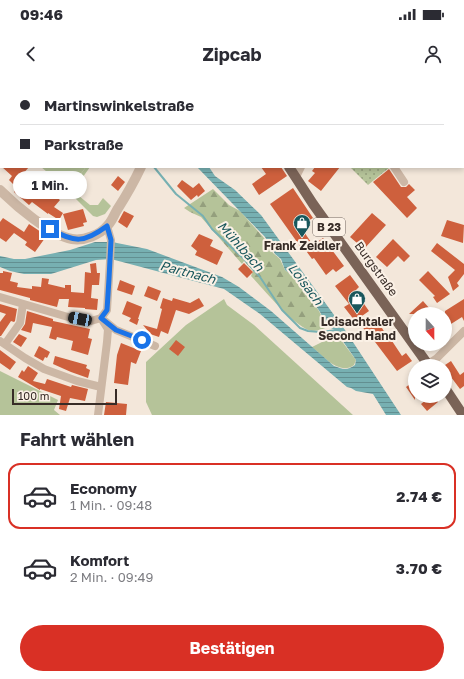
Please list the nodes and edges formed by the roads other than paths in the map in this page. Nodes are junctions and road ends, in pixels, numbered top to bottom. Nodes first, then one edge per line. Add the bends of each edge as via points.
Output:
1 (140, 168) edge
2 (290, 168) edge
3 (301, 168) edge
4 (395, 168) edge
5 (296, 178) junction
6 (404, 182) dead end
7 (0, 190) edge
8 (107, 226) junction
9 (0, 297) edge
10 (23, 304) junction
11 (101, 318) junction
12 (464, 331) edge
13 (2, 343) edge
14 (154, 346) dead end
15 (425, 359) edge
16 (435, 359) edge
17 (101, 387) junction
18 (452, 398) edge
19 (98, 415) edge
20 (463, 415) edge

1 - 8 street
2 - 5 main road, Burgstraße / B 23
3 - 5 street
4 - 6 street
5 - 15 main road, Burgstraße / B 23
7 - 8 street via 27,213 62,236 83,239 94,236
8 - 11 street via 111,240 107,310
9 - 10 street
10 - 11 street via 68,317 91,321
10 - 13 street via 20,323
11 - 14 street via 116,330
11 - 17 street via 108,329
12 - 16 street
13 - 17 street via 44,369
17 - 19 street
18 - 20 main road

